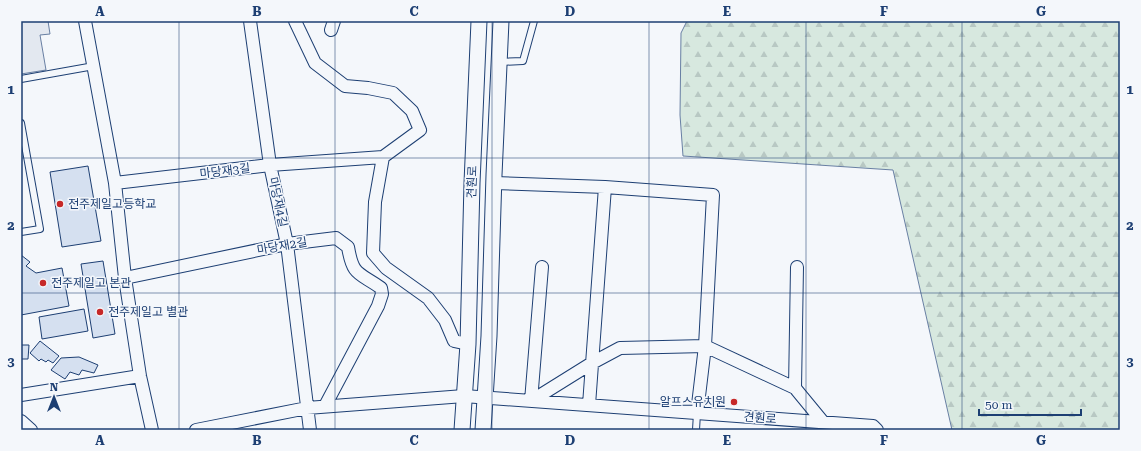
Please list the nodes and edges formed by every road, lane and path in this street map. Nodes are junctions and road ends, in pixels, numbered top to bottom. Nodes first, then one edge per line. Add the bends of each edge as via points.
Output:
1 (85, 21) edge
2 (250, 21) edge
3 (296, 21) edge
4 (480, 21) edge
5 (501, 21) edge
6 (534, 21) edge
7 (499, 62) junction
8 (94, 66) junction
9 (21, 78) edge
10 (21, 123) edge
11 (383, 158) junction
12 (270, 165) junction
13 (115, 183) junction
14 (494, 183) junction
15 (605, 187) junction
16 (21, 232) edge
17 (287, 244) junction
18 (542, 267) dead end
19 (797, 267) dead end
20 (125, 278) junction
21 (468, 344) junction
22 (705, 346) junction
23 (592, 363) junction
24 (140, 376) junction
25 (795, 388) junction
26 (21, 395) edge
27 (464, 396) junction
28 (485, 398) junction
29 (531, 400) junction
30 (589, 405) junction
31 (325, 406) junction
32 (306, 408) junction
33 (696, 413) junction
34 (21, 421) edge
35 (823, 422) junction
36 (875, 428) edge
37 (31, 430) edge
38 (152, 430) edge
39 (196, 430) edge
40 (310, 430) edge
41 (462, 430) edge
42 (483, 430) edge
43 (696, 430) edge

1 - 8 street
2 - 12 street, 마당재4길
3 - 11 street via 315,63 345,86 393,93 412,111 420,130
4 - 21 street, 견훤로 via 472,182
5 - 7 street, 견훤로
6 - 7 lane via 523,61
7 - 14 street, 견훤로
8 - 9 lane
8 - 13 street
10 - 16 lane via 40,229
11 - 12 street, 마당재3길
11 - 21 street via 375,202 373,253 386,268 428,298 444,320 454,340
12 - 13 street, 마당재3길
12 - 17 street, 마당재4길
13 - 20 street
14 - 15 street, 견훤로
14 - 28 street, 견훤로
15 - 22 street, 견훤로 via 713,195
15 - 23 street
17 - 20 street, 마당재2길
17 - 31 street, 마당재2길 via 336,238 348,247 351,262 359,275 381,288 378,306
17 - 32 street, 마당재4길
18 - 29 street
19 - 25 street
20 - 24 street
21 - 27 street, 견훤로
22 - 23 street via 620,348
22 - 25 street
22 - 33 street, 견훤로
23 - 29 street
23 - 30 street
24 - 26 street
24 - 38 street
25 - 35 street
27 - 28 street, 견훤로
27 - 31 street
27 - 41 street, 견훤로
28 - 29 street, 견훤로
28 - 42 street, 견훤로
29 - 30 street, 견훤로
30 - 33 street, 견훤로
31 - 32 street
32 - 39 street
32 - 40 street, 마당재4길
33 - 35 street, 견훤로
33 - 43 lane
34 - 37 street
35 - 36 street, 견훤로

